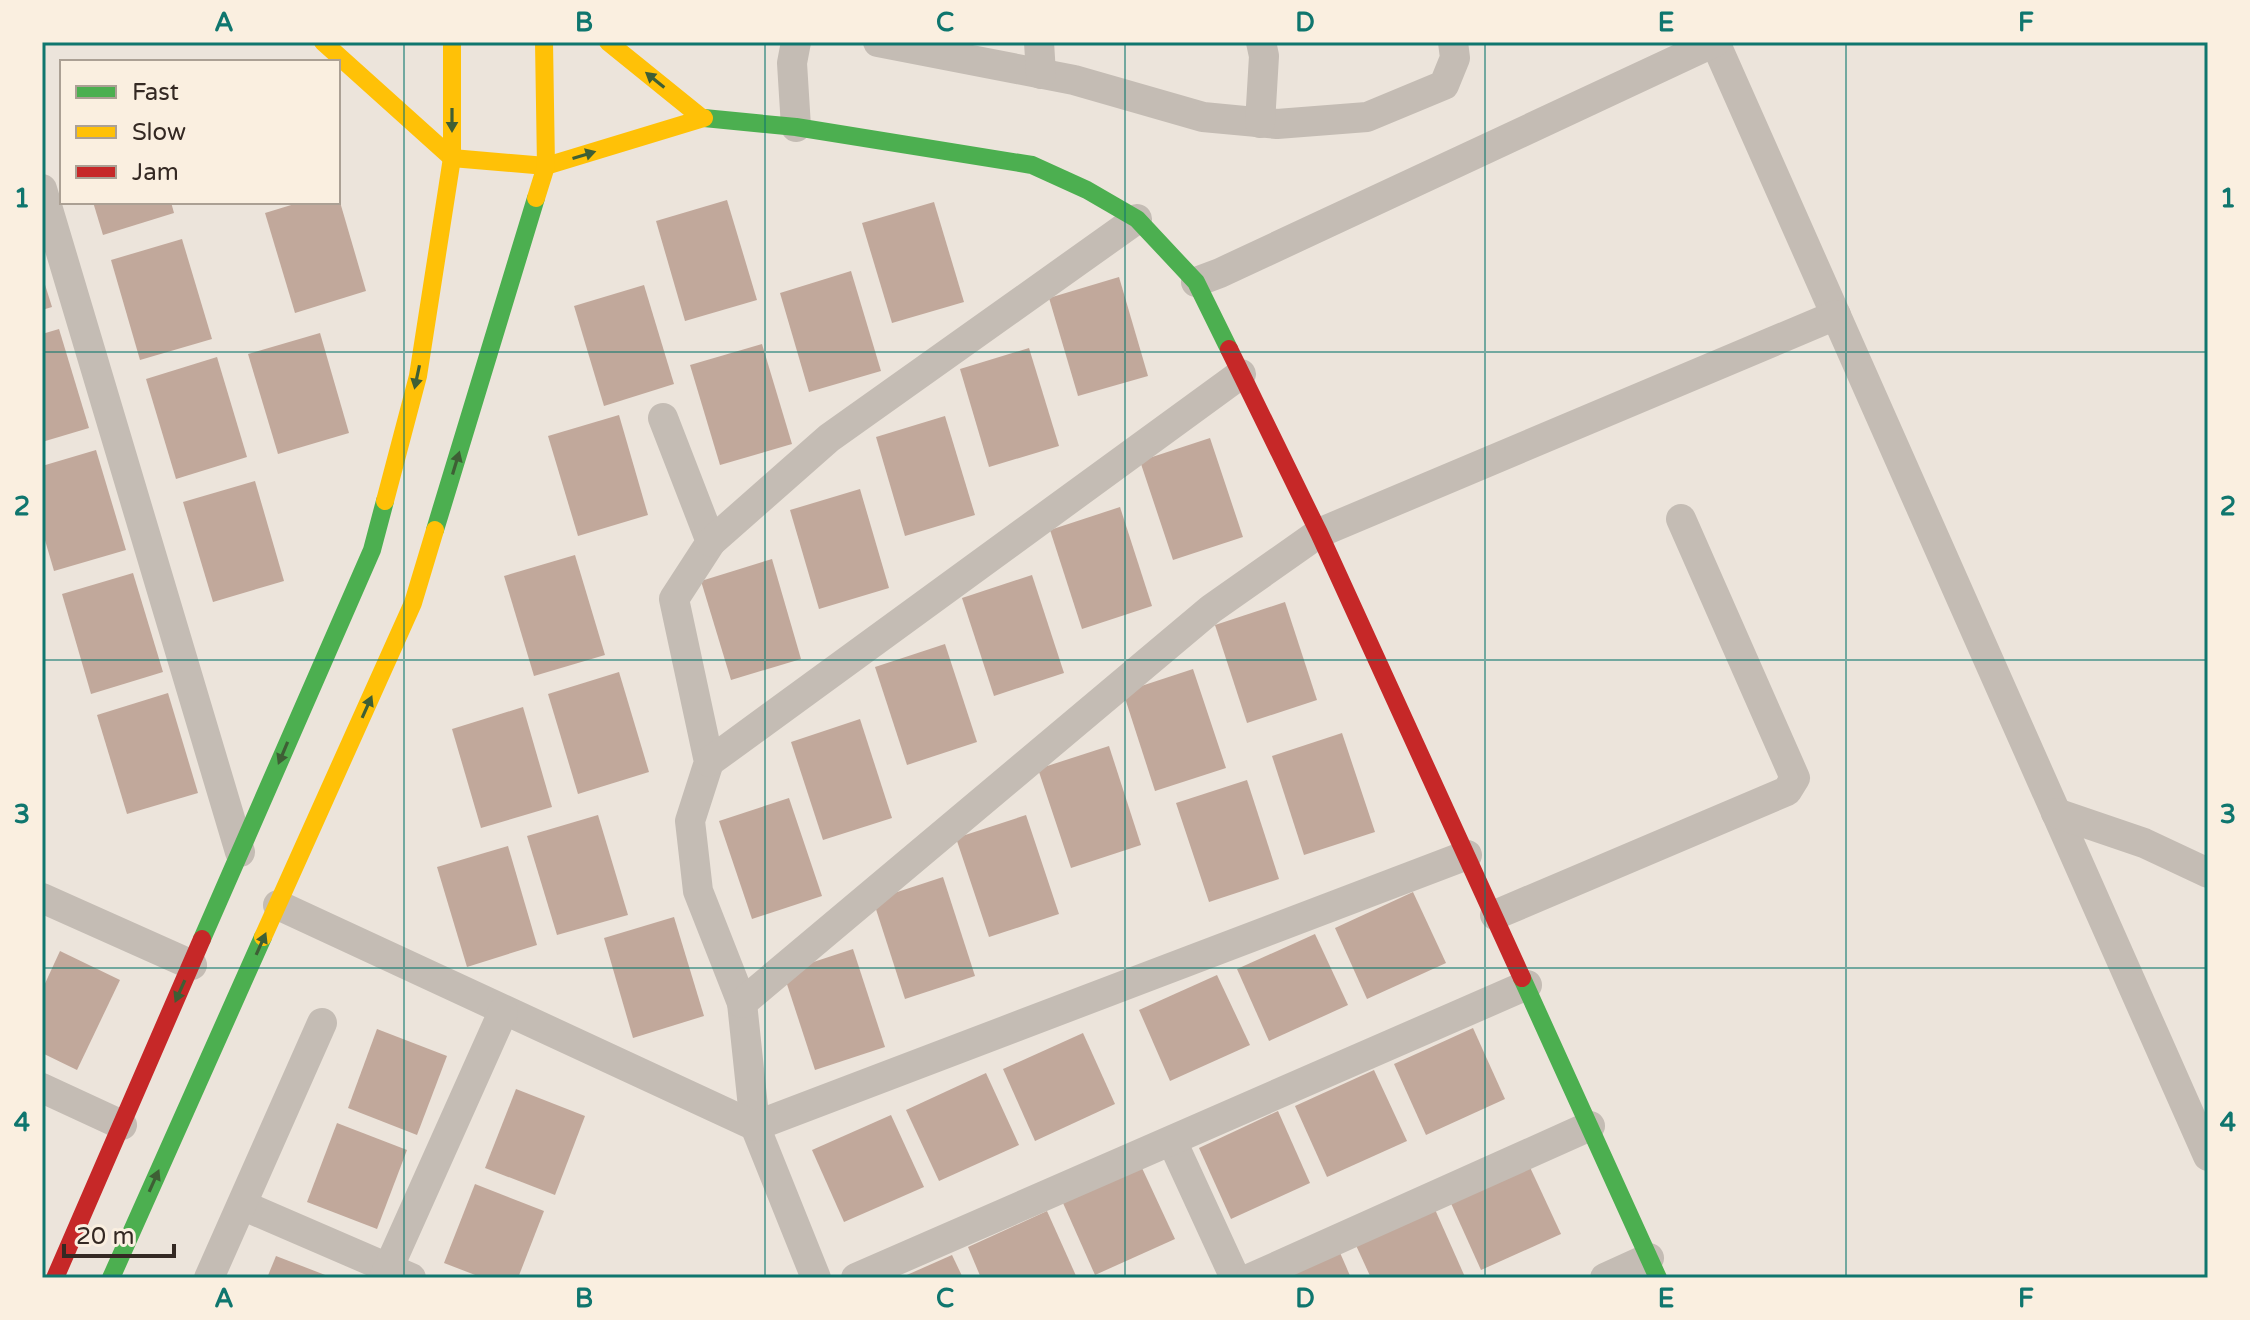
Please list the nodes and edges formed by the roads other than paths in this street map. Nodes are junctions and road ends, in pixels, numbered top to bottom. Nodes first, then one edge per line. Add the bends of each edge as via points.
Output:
1 (323, 42) edge
2 (452, 42) edge
3 (544, 42) edge
4 (608, 42) edge
5 (796, 42) edge
6 (878, 42) edge
7 (1039, 42) edge
8 (1261, 42) edge
9 (1453, 42) edge
10 (1715, 42) edge
11 (1041, 74) junction
12 (702, 118) junction
13 (1260, 123) junction
14 (796, 127) junction
15 (452, 158) junction
16 (546, 166) junction
17 (42, 189) edge
18 (1137, 219) junction
19 (1196, 282) junction
20 (1836, 315) junction
21 (1241, 374) junction
22 (663, 418) dead end
23 (1681, 519) dead end
24 (1319, 533) junction
25 (711, 542) junction
26 (709, 762) junction
27 (2056, 813) junction
28 (240, 852) junction
29 (1467, 855) junction
30 (2208, 873) edge
31 (42, 898) edge
32 (278, 905) junction
33 (1495, 915) junction
34 (192, 965) junction
35 (1527, 985) junction
36 (742, 1003) junction
37 (503, 1012) junction
38 (322, 1023) dead end
39 (42, 1088) edge
40 (122, 1125) junction
41 (755, 1126) junction
42 (1590, 1126) junction
43 (1172, 1141) junction
44 (2208, 1156) edge
45 (242, 1205) junction
46 (1654, 1268) edge
47 (395, 1275) edge
48 (55, 1278) edge
49 (111, 1278) edge
50 (209, 1278) edge
51 (816, 1278) edge
52 (856, 1278) edge
53 (1235, 1278) edge
54 (1251, 1278) edge
55 (1605, 1278) edge

1 - 15 main road
2 -> 15 main road
3 - 16 main road
12 -> 4 main road
5 - 14 street
6 - 11 street
7 - 11 street
8 - 13 street
9 - 13 street via 1455,58 1444,85 1367,117
10 - 19 street
10 - 20 street
11 - 13 street via 1203,117
12 - 14 main road
16 -> 12 main road
14 - 18 main road via 1032,165
15 - 16 main road
15 -> 28 main road via 418,376 372,550
32 -> 16 main road via 413,603
17 - 28 street
18 - 19 main road
18 - 25 street via 829,438
19 - 21 main road
20 - 24 street
20 - 27 street
21 - 24 main road
21 - 26 street
22 - 25 street
23 - 33 street via 1795,778 1787,791
24 - 29 main road
24 - 36 street via 1211,609
25 - 26 street via 674,599
26 - 36 street via 690,821 698,891
27 - 30 street via 2144,843
27 - 44 street
28 - 34 main road
29 - 33 main road
29 - 41 street
31 - 34 street
32 - 37 street
49 -> 32 main road
33 - 35 main road
34 -> 40 main road
35 - 42 main road
35 - 43 street
36 - 41 street
37 - 41 street
37 - 47 street
38 - 45 street
39 - 40 street
40 - 48 main road
41 - 51 street
42 - 46 main road
42 - 54 street
43 - 52 street
43 - 53 street
45 - 47 street
45 - 50 street
46 - 55 street

